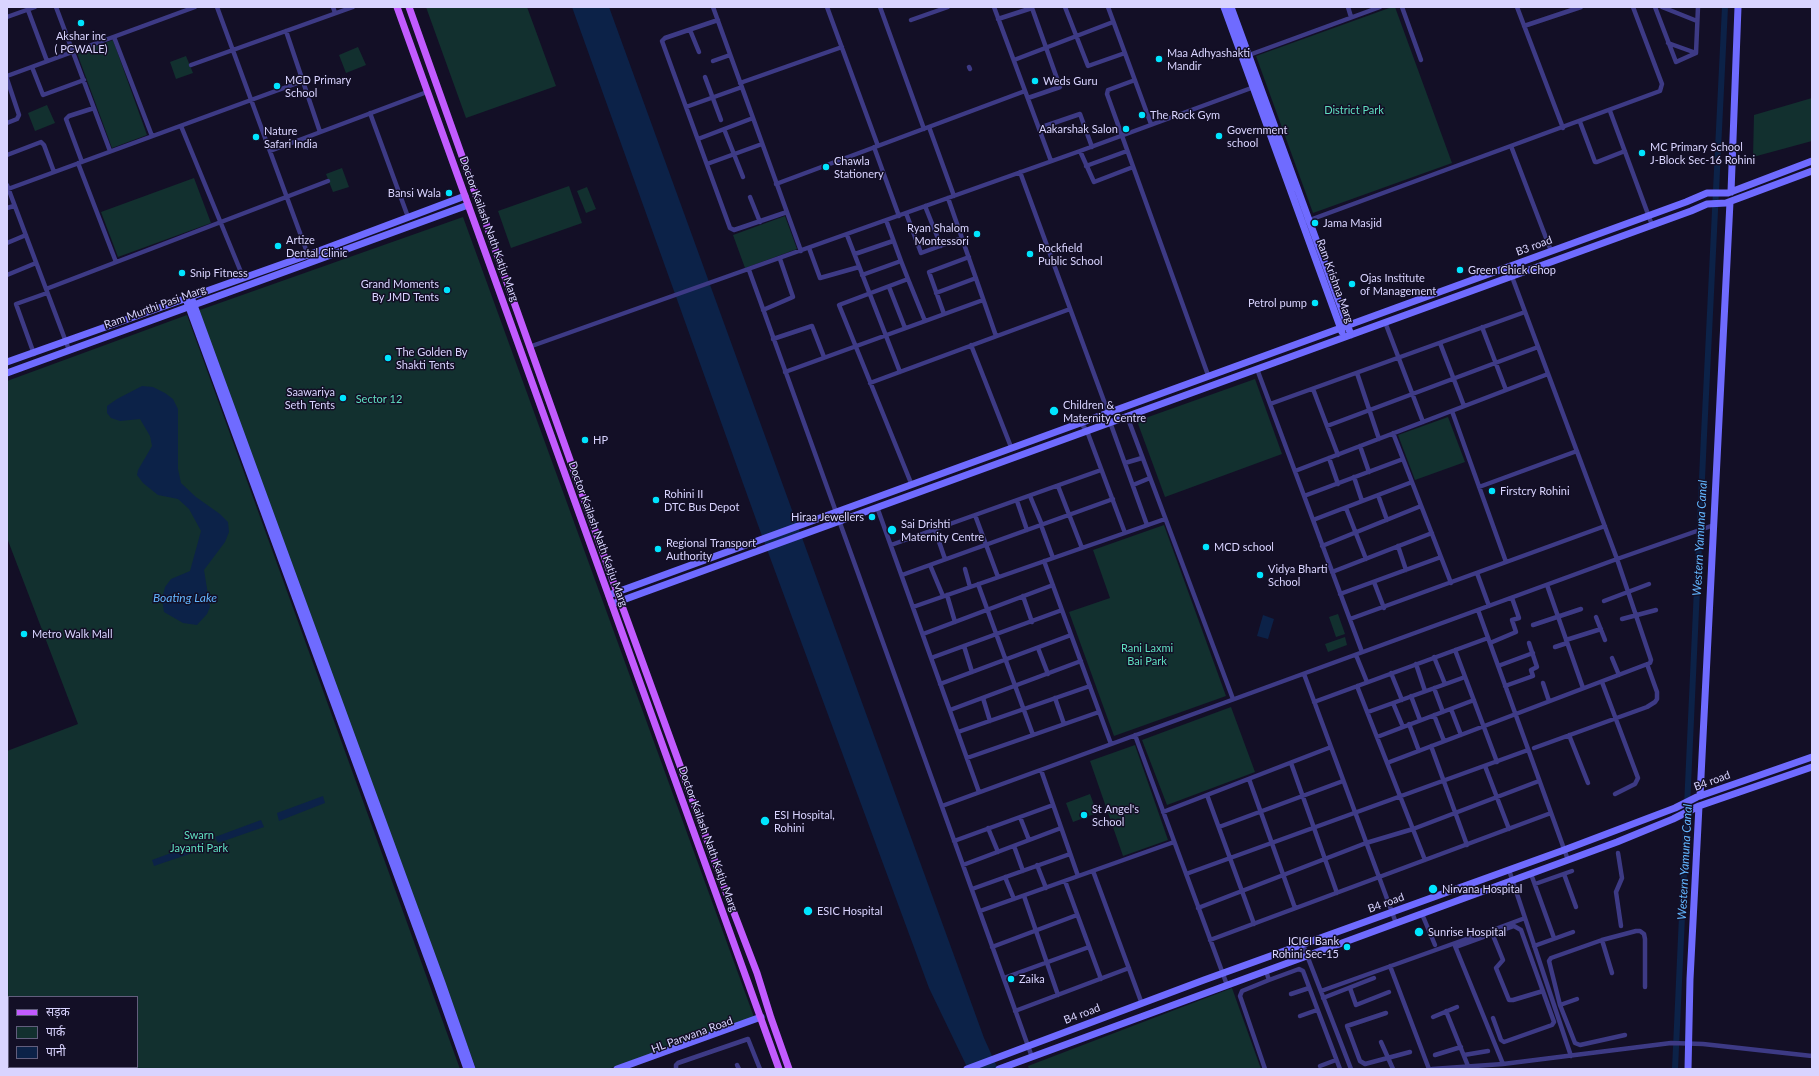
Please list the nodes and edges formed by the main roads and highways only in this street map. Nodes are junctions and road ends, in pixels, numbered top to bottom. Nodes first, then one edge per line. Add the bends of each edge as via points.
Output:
1 (397, 7) edge
2 (409, 7) edge
3 (429, 63) junction
4 (418, 67) junction
5 (508, 286) junction
6 (498, 289) junction
7 (749, 954) junction
8 (740, 958) junction
9 (779, 1069) edge
10 (790, 1069) edge

1 - 4 main road, Doctor Kailash Nath Katju Marg
2 - 3 main road, Doctor Kailash Nath Katju Marg
3 - 4 main road
3 - 5 main road, Doctor Kailash Nath Katju Marg
4 - 6 main road, Doctor Kailash Nath Katju Marg
5 - 6 main road
5 - 7 main road, Doctor Kailash Nath Katju Marg
6 - 8 main road, Doctor Kailash Nath Katju Marg
7 - 8 main road
7 - 10 main road, Doctor Kailash Nath Katju Marg
8 - 9 main road, Doctor Kailash Nath Katju Marg

